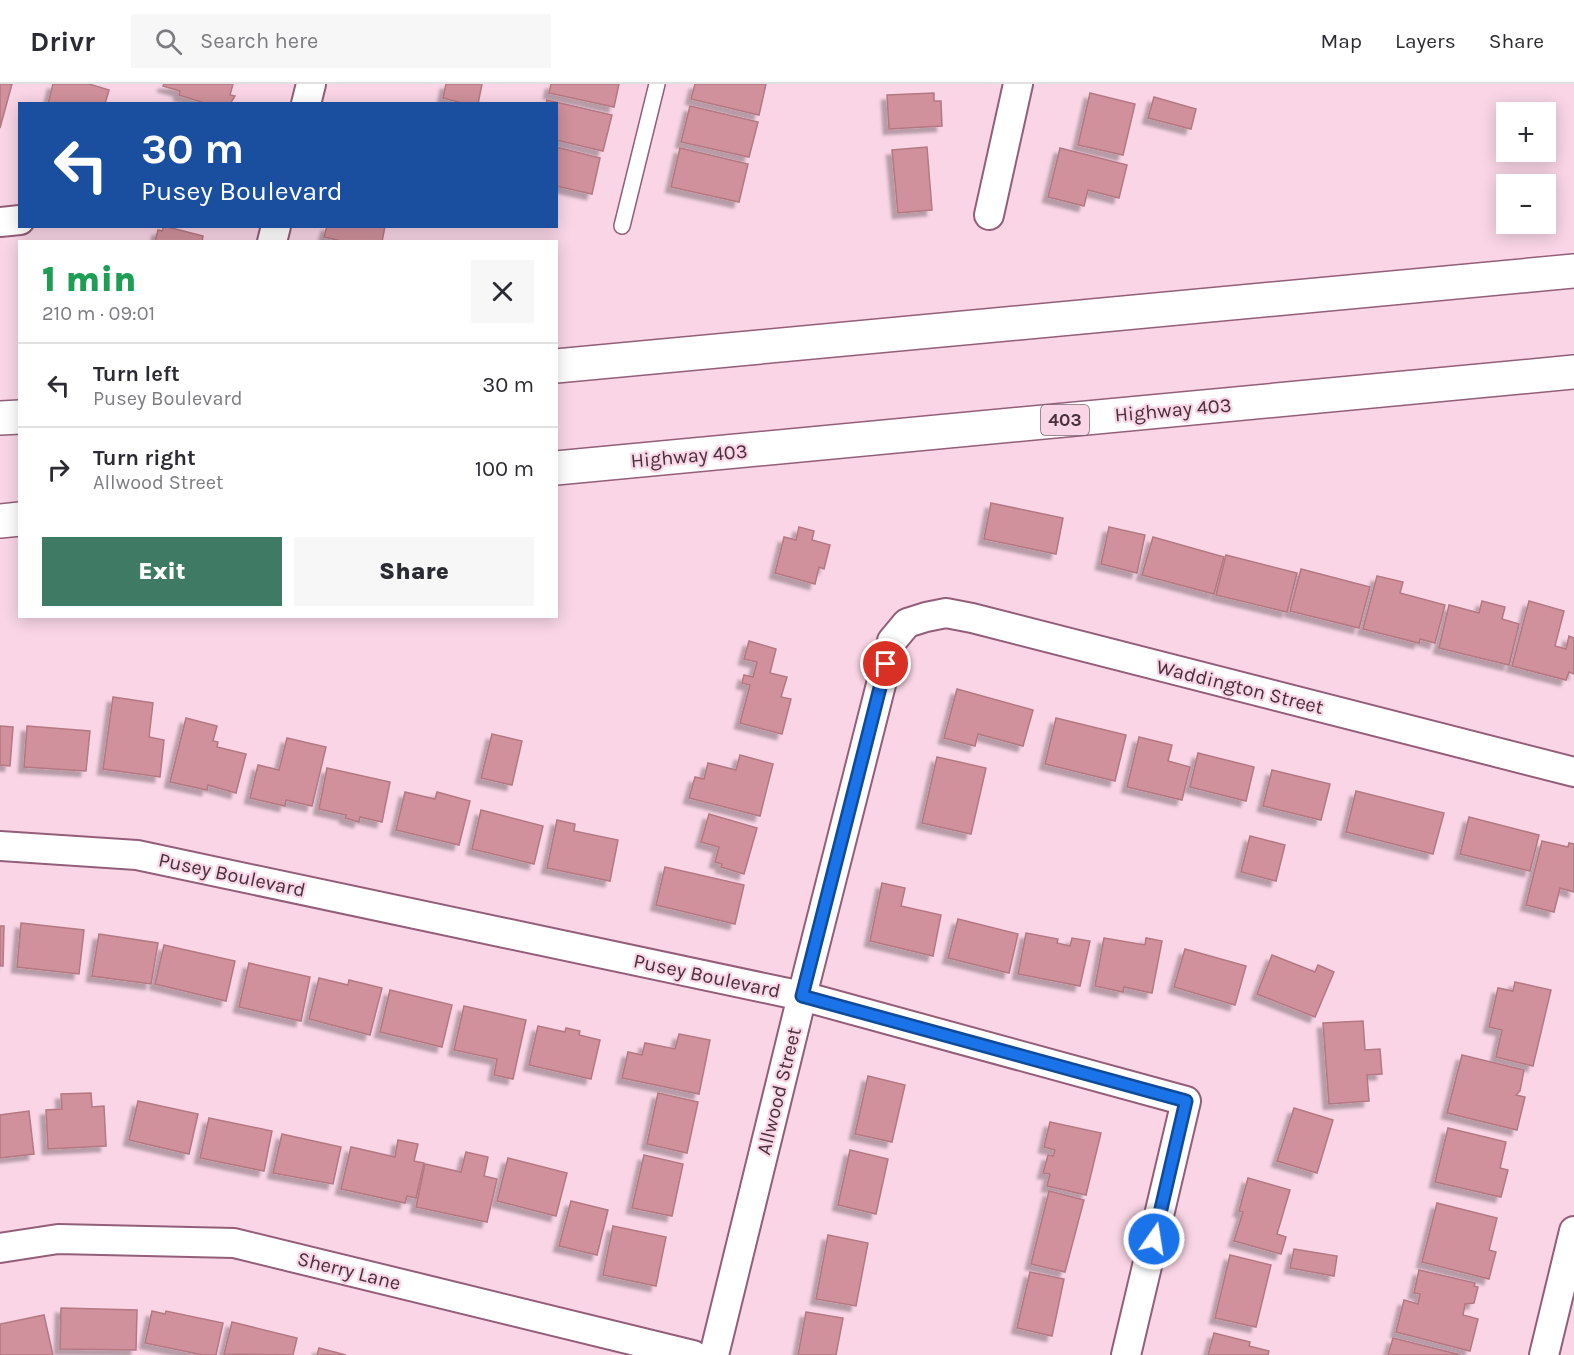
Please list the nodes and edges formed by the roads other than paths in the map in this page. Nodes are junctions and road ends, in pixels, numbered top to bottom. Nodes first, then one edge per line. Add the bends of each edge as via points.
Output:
1 (311, 84) edge
2 (657, 84) edge
3 (1018, 84) edge
4 (306, 102) edge
5 (989, 215) dead end
6 (18, 220) edge
7 (0, 222) edge
8 (622, 226) dead end
9 (1574, 272) edge
10 (558, 366) edge
11 (1574, 372) edge
12 (18, 417) edge
13 (0, 418) edge
14 (558, 468) edge
15 (18, 519) edge
16 (0, 520) edge
17 (907, 624) joint
18 (1574, 772) edge
19 (0, 846) edge
20 (802, 996) junction
21 (1574, 1231) edge
22 (0, 1248) edge
23 (693, 1355) edge
24 (714, 1355) edge
25 (1126, 1355) edge
26 (1544, 1355) edge

1 - 4 street
2 - 8 lane
3 - 5 street
6 - 7 street
9 - 10 highway
11 - 14 highway, Highway 403 / 403
12 - 13 highway
15 - 16 highway
17 - 18 street, Waddington Street via 946,613 972,618
17 - 20 street, Allwood Street via 892,641
19 - 20 street, Pusey Boulevard via 137,855
20 - 24 street, Allwood Street
20 - 25 street, Pusey Boulevard via 1186,1101
21 - 26 street
22 - 23 street, Sherry Lane via 58,1239 234,1243

